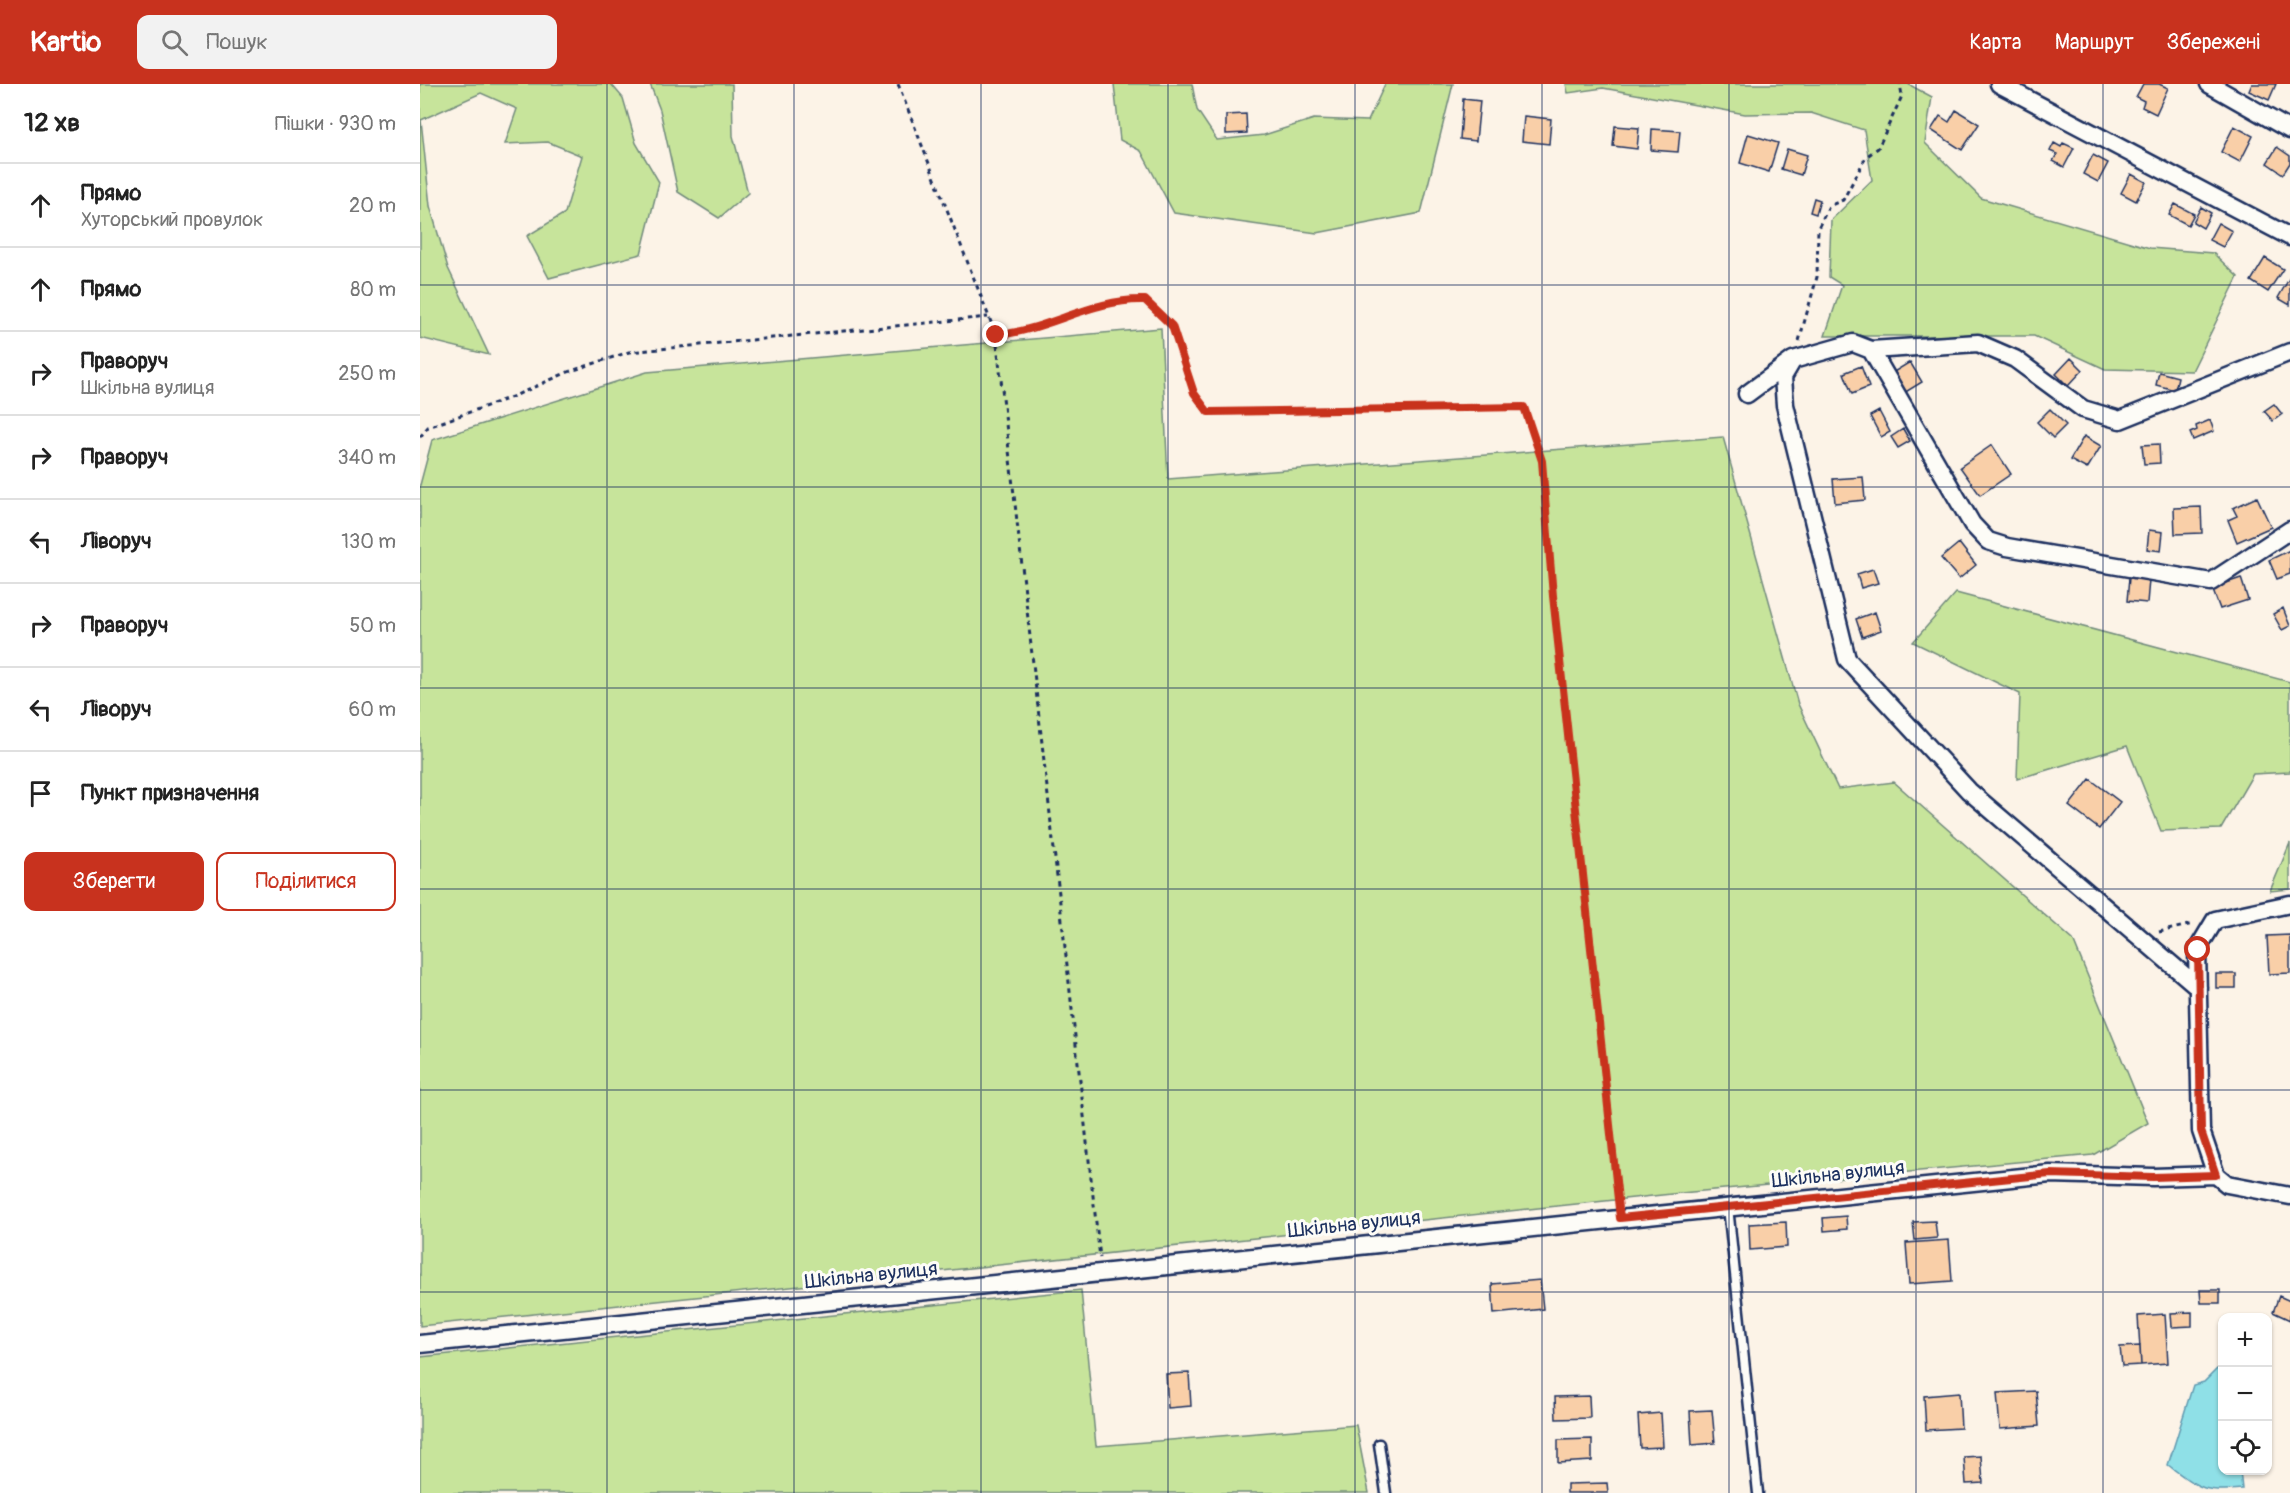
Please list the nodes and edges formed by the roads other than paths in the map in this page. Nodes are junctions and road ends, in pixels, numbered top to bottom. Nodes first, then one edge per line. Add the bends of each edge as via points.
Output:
1 (1999, 84) edge
2 (2209, 84) edge
3 (2290, 130) edge
4 (2290, 237) edge
5 (1871, 350) junction
6 (2290, 352) edge
7 (1793, 360) junction
8 (1747, 394) dead end
9 (2290, 530) edge
10 (2290, 904) edge
11 (2198, 987) junction
12 (2216, 1175) junction
13 (2290, 1196) edge
14 (1728, 1206) junction
15 (420, 1344) edge
16 (1379, 1444) dead end
17 (1386, 1493) edge
18 (1758, 1493) edge

1 - 4 street
2 - 3 street
5 - 6 street via 1978,343 2015,359 2083,409 2120,420
5 - 7 street via 1853,343
5 - 9 street via 1972,524 1988,541 2211,582
7 - 8 street
7 - 11 street via 1783,377 1785,405 1847,659 1969,790
10 - 11 street via 2215,920 2198,950
11 - 12 street via 2201,1131
12 - 13 street, Шкільна вулиця via 2227,1184
12 - 14 street, Шкільна вулиця via 2050,1174
14 - 15 street, Шкільна вулиця
14 - 18 lane
16 - 17 lane

